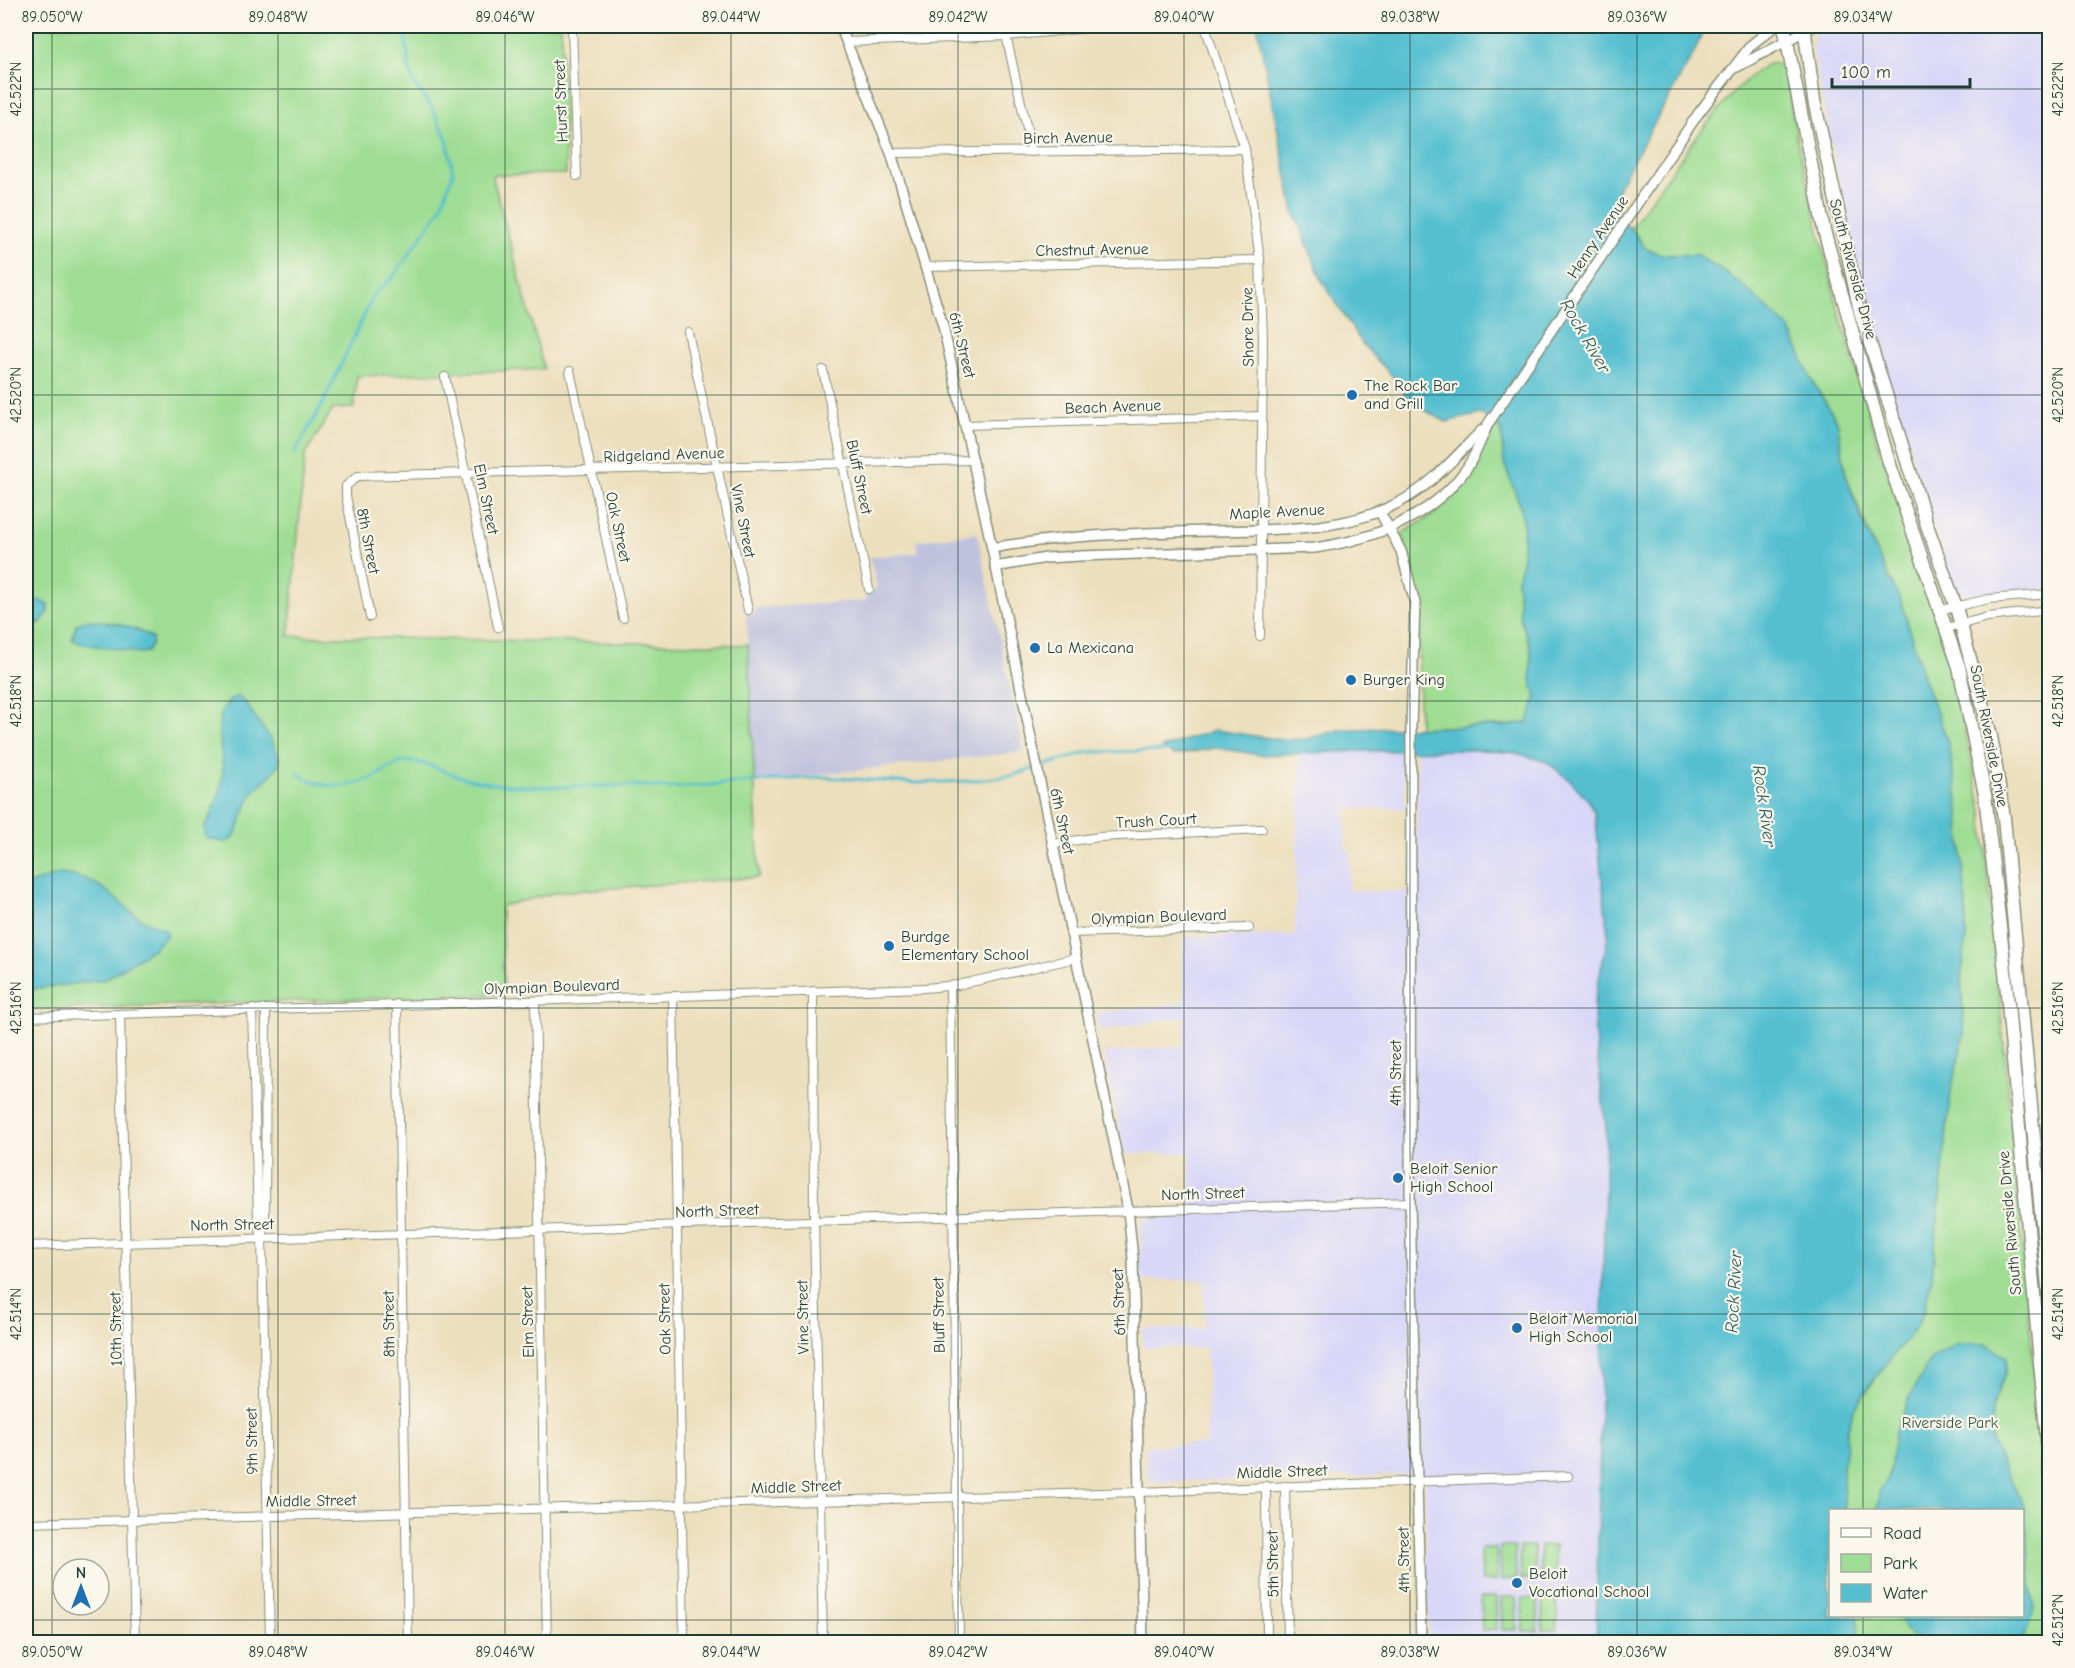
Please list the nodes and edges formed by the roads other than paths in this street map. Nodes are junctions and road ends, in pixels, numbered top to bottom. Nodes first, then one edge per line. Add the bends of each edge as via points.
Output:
1 (572, 26) edge
2 (840, 26) edge
3 (1004, 26) edge
4 (1110, 26) edge
5 (1205, 26) edge
6 (1784, 26) edge
7 (1769, 27) edge
8 (1808, 27) edge
9 (1007, 36) junction
10 (846, 42) junction
11 (1786, 42) junction
12 (1735, 68) junction
13 (1245, 149) junction
14 (1032, 152) junction
15 (891, 153) junction
16 (577, 176) dead end
17 (1260, 260) junction
18 (924, 267) junction
19 (688, 332) dead end
20 (823, 370) dead end
21 (570, 371) dead end
22 (445, 377) dead end
23 (1261, 416) junction
24 (1488, 424) junction
25 (965, 425) junction
26 (972, 460) junction
27 (842, 464) junction
28 (718, 467) junction
29 (592, 470) junction
30 (467, 473) junction
31 (358, 476) joint
32 (1380, 512) junction
33 (1387, 528) junction
34 (1261, 529) junction
35 (992, 548) junction
36 (1262, 549) junction
37 (995, 567) junction
38 (869, 590) dead end
39 (2049, 594) edge
40 (1956, 607) junction
41 (748, 610) dead end
42 (1941, 610) junction
43 (2049, 610) edge
44 (370, 617) dead end
45 (623, 618) dead end
46 (1961, 624) junction
47 (498, 627) dead end
48 (1947, 628) junction
49 (1260, 636) dead end
50 (1262, 829) dead end
51 (1052, 844) junction
52 (1249, 928) dead end
53 (1070, 933) junction
54 (1076, 958) junction
55 (950, 987) junction
56 (813, 991) junction
57 (673, 996) junction
58 (535, 1001) junction
59 (397, 1004) junction
60 (252, 1009) junction
61 (266, 1009) junction
62 (120, 1015) junction
63 (26, 1017) edge
64 (1410, 1202) junction
65 (1128, 1210) junction
66 (951, 1217) junction
67 (814, 1221) junction
68 (677, 1225) junction
69 (541, 1228) junction
70 (401, 1235) junction
71 (262, 1238) junction
72 (127, 1242) junction
73 (26, 1246) edge
74 (2049, 1308) edge
75 (2046, 1403) edge
76 (2047, 1417) edge
77 (2049, 1474) edge
78 (1568, 1476) dead end
79 (1418, 1480) junction
80 (1266, 1486) junction
81 (1285, 1486) junction
82 (1139, 1492) junction
83 (956, 1495) junction
84 (820, 1500) junction
85 (682, 1504) junction
86 (545, 1508) junction
87 (405, 1512) junction
88 (267, 1515) junction
89 (134, 1519) junction
90 (26, 1522) edge
91 (135, 1642) edge
92 (270, 1642) edge
93 (408, 1642) edge
94 (547, 1642) edge
95 (684, 1642) edge
96 (823, 1642) edge
97 (959, 1642) edge
98 (1143, 1642) edge
99 (1267, 1642) edge
100 (1288, 1642) edge
101 (1421, 1642) edge

1 - 16 street, Hurst Street
2 - 10 street, 6th Street
3 - 9 street
4 - 9 street
5 - 13 street, Shore Drive
6 - 11 main road, South Riverside Drive
7 - 12 street, Henry Avenue
8 - 11 street, Henry Avenue
8 - 40 main road, South Riverside Drive via 1817,111 1860,311
9 - 10 street
9 - 14 street
10 - 15 street, 6th Street
11 - 12 street, Henry Avenue
11 - 42 main road, South Riverside Drive via 1839,286 1888,459
12 - 24 street, Henry Avenue via 1698,114
13 - 14 street, Birch Avenue
13 - 17 street, Shore Drive
14 - 15 street, Birch Avenue
15 - 18 street, 6th Street
17 - 18 street, Chestnut Avenue
17 - 23 street, Shore Drive
18 - 25 street, 6th Street via 943,326
19 - 28 street, Vine Street
20 - 27 street, Bluff Street
21 - 29 street, Oak Street
22 - 30 street, Elm Street
23 - 25 street, Beach Avenue
23 - 34 street, Shore Drive
24 - 32 street, Maple Avenue via 1433,480
24 - 33 street via 1461,477 1423,513
25 - 26 street, 6th Street
26 - 27 street, Ridgeland Avenue
26 - 35 street, 6th Street
27 - 28 street, Ridgeland Avenue
27 - 38 street, Bluff Street
28 - 29 street, Ridgeland Avenue
28 - 41 street, Vine Street
29 - 30 street, Ridgeland Avenue
29 - 45 street, Oak Street
30 - 31 street, Ridgeland Avenue
30 - 47 street, Elm Street
31 - 44 street, 8th Street via 346,486 346,496
32 - 33 street, 4th Street
32 - 34 street, Maple Avenue via 1326,525
33 - 36 street via 1338,544
33 - 64 street, 4th Street via 1401,551 1414,603
34 - 35 street, Maple Avenue via 1074,536
34 - 36 street, Shore Drive
35 - 37 street, 6th Street
36 - 37 street via 1057,557
36 - 49 street, Shore Drive
37 - 51 street, 6th Street
39 - 40 street via 1989,599
40 - 42 street
40 - 46 main road, South Riverside Drive
42 - 48 main road, South Riverside Drive
43 - 46 street
46 - 48 street
46 - 74 main road, South Riverside Drive via 1986,715 2004,818
48 - 75 main road, South Riverside Drive via 1968,712 1991,837
50 - 51 street, Trush Court via 1099,837
51 - 53 street, 6th Street
52 - 53 street, Olympian Boulevard
53 - 54 street, 6th Street
54 - 55 street, Olympian Boulevard
54 - 65 street, 6th Street
55 - 56 street, Olympian Boulevard
55 - 66 street, Bluff Street
56 - 57 street, Olympian Boulevard
56 - 67 street, Vine Street
57 - 58 street, Olympian Boulevard
57 - 68 street, Oak Street
58 - 59 street, Olympian Boulevard
58 - 69 street, Elm Street
59 - 61 street, Olympian Boulevard
59 - 70 street, 8th Street
60 - 61 street, Olympian Boulevard
60 - 62 street, Olympian Boulevard
60 - 71 street, 9th Street via 258,1220
61 - 71 street, 9th Street via 266,1220
62 - 63 street, Olympian Boulevard
62 - 72 street, 10th Street
64 - 65 street, North Street
64 - 79 street, 4th Street
65 - 66 street, North Street
65 - 82 street, 6th Street
66 - 67 street, North Street
66 - 83 street, Bluff Street
67 - 68 street, North Street
67 - 84 street, Vine Street
68 - 69 street, North Street
68 - 85 street, Oak Street
69 - 70 street, North Street
69 - 86 street, Elm Street
70 - 71 street, North Street
70 - 87 street, 8th Street
71 - 72 street, North Street
71 - 88 street, 9th Street
72 - 73 street, North Street
72 - 89 street, 10th Street
75 - 76 main road, South Riverside Drive
76 - 77 main road, South Riverside Drive
78 - 79 street, Middle Street
79 - 81 street, Middle Street
79 - 101 street, 4th Street
80 - 81 street, Middle Street
80 - 82 street, Middle Street
80 - 99 street, 5th Street
81 - 100 street, 5th Street
82 - 83 street, Middle Street
82 - 98 street, 6th Street
83 - 84 street, Middle Street
83 - 97 street, Bluff Street
84 - 85 street, Middle Street
84 - 96 street, Vine Street
85 - 86 street, Middle Street
85 - 95 street, Oak Street
86 - 87 street, Middle Street
86 - 94 street, Elm Street
87 - 88 street, Middle Street
87 - 93 street, 8th Street
88 - 89 street, Middle Street
88 - 92 street, 9th Street
89 - 90 street, Middle Street
89 - 91 street, 10th Street

